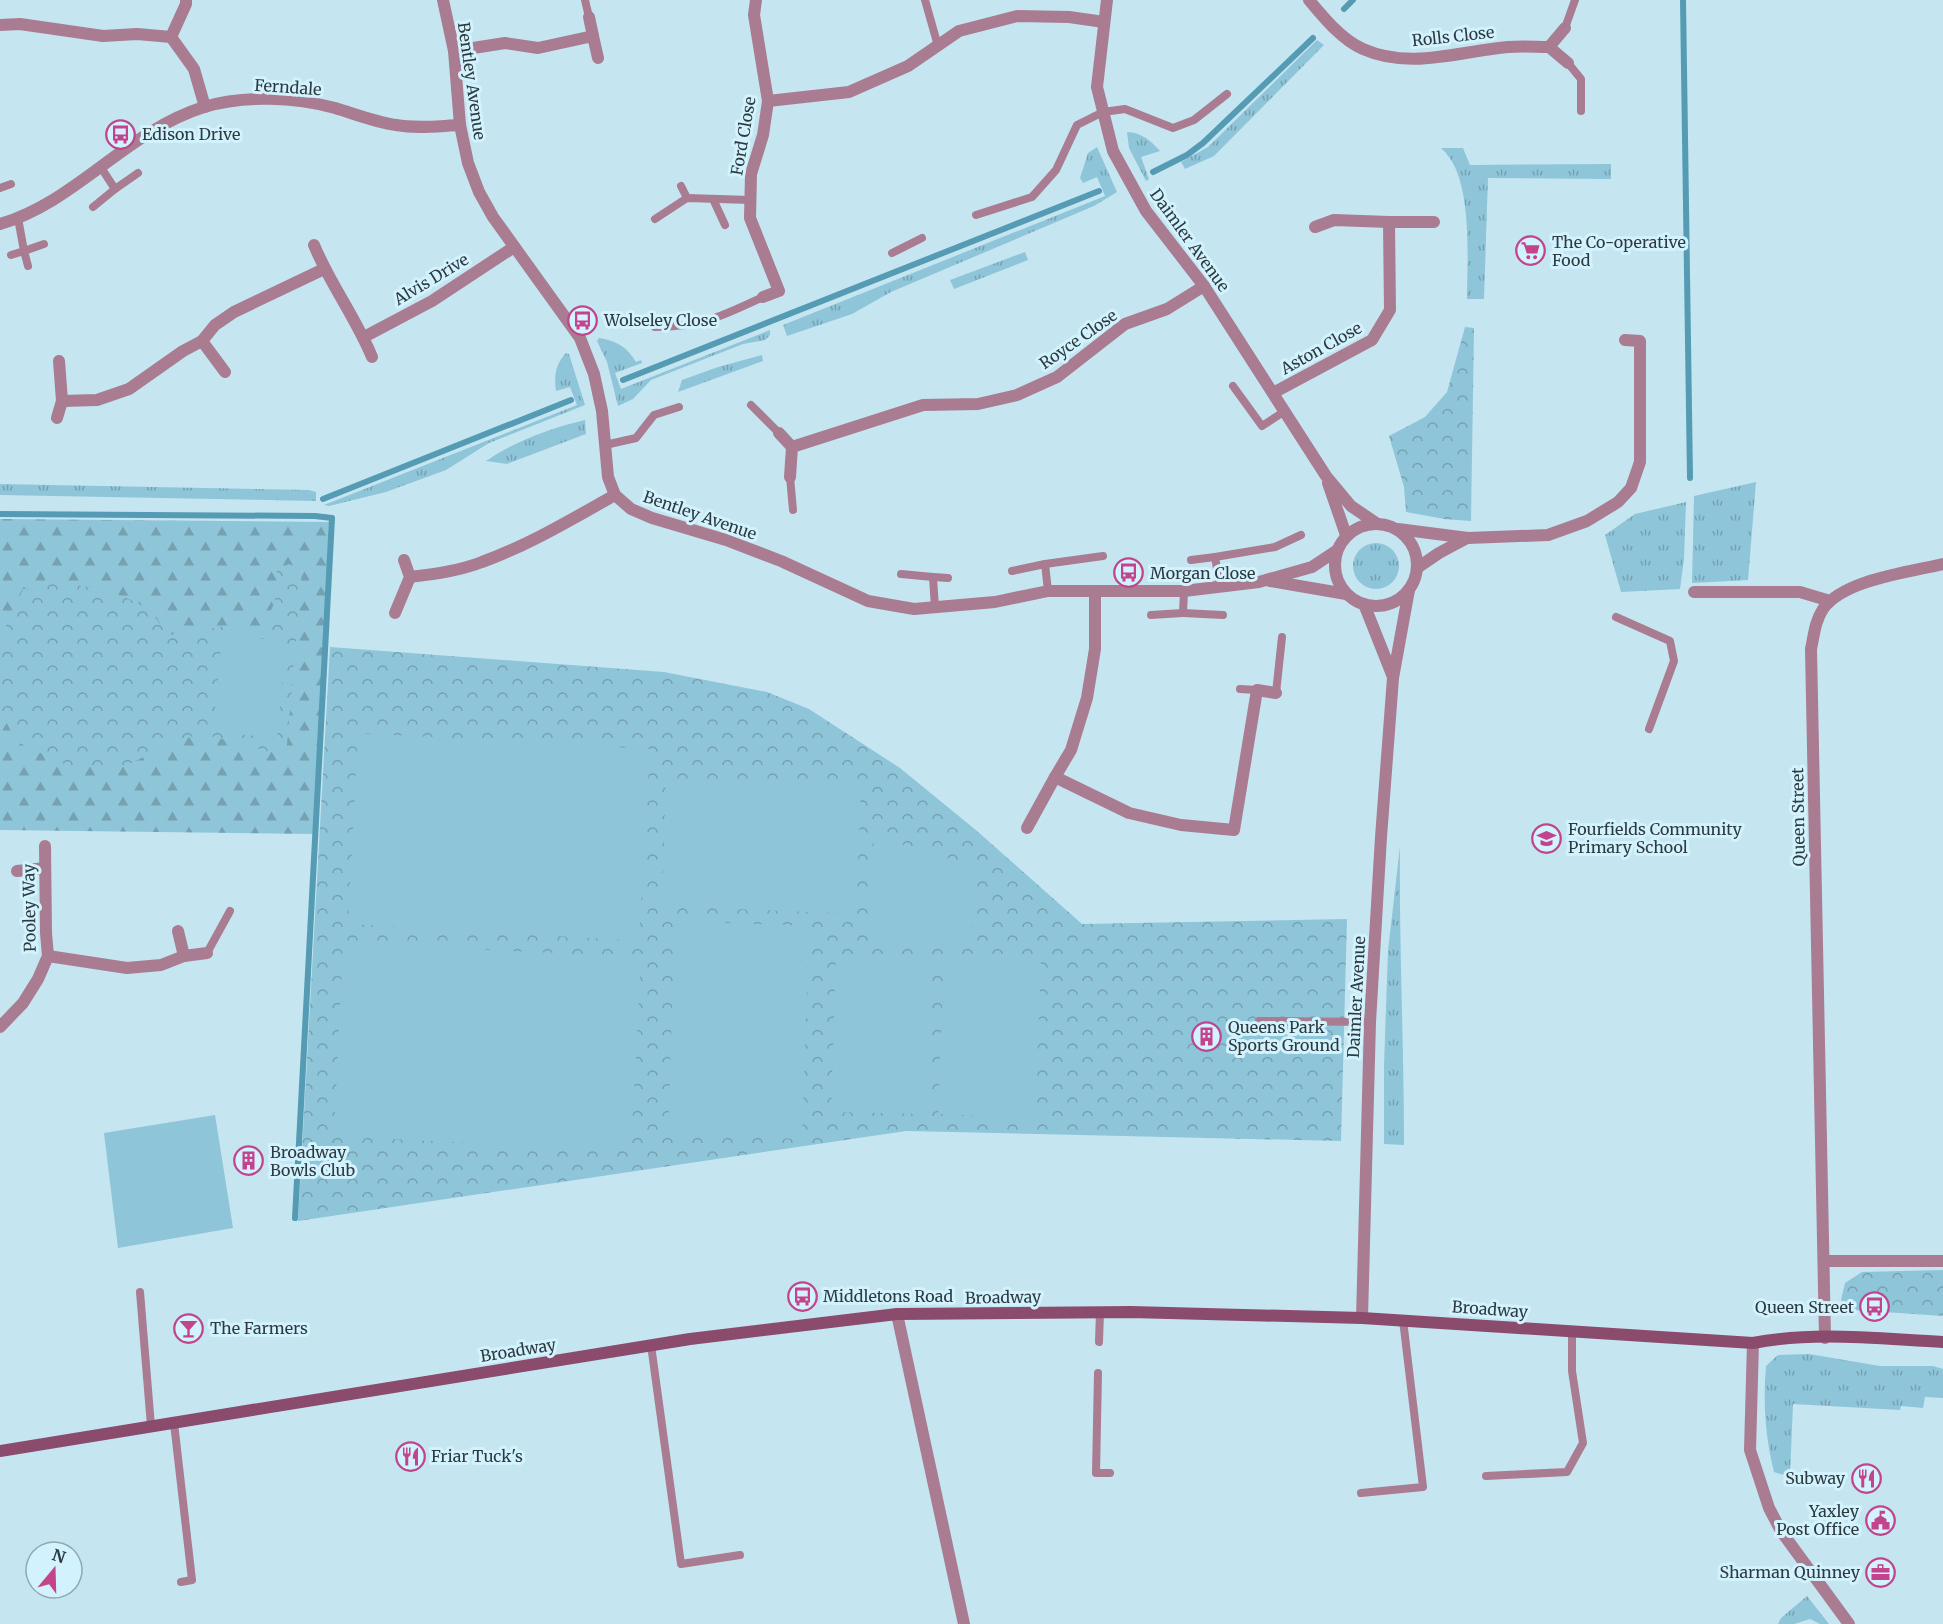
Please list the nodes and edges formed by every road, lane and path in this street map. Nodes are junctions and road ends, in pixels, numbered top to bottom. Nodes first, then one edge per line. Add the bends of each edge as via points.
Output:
1 (186, 0) edge
2 (443, 0) edge
3 (585, 0) edge
4 (756, 0) edge
5 (925, 0) edge
6 (1107, 0) edge
7 (1309, 0) edge
8 (1575, 0) edge
9 (589, 17) joint
10 (1104, 22) junction
11 (0, 25) edge
12 (1565, 28) joint
13 (593, 36) junction
14 (171, 37) junction
15 (938, 46) junction
16 (1550, 47) junction
17 (454, 51) junction
18 (598, 58) dead end
19 (1568, 63) joint
20 (1227, 94) dead end
21 (768, 101) junction
22 (205, 107) junction
23 (1581, 111) dead end
24 (1103, 112) junction
25 (460, 125) junction
26 (100, 166) junction
27 (138, 173) dead end
28 (11, 184) dead end
29 (681, 186) dead end
30 (0, 188) edge
31 (115, 189) junction
32 (687, 198) junction
33 (713, 199) junction
34 (750, 200) junction
35 (93, 207) dead end
36 (976, 215) dead end
37 (18, 218) junction
38 (655, 219) dead end
39 (1389, 222) junction
40 (1434, 222) dead end
41 (0, 224) edge
42 (725, 225) dead end
43 (1315, 227) dead end
44 (922, 238) dead end
45 (44, 244) dead end
46 (314, 245) dead end
47 (514, 247) junction
48 (24, 251) junction
49 (892, 253) dead end
50 (11, 255) dead end
51 (28, 266) dead end
52 (324, 269) junction
53 (1204, 286) junction
54 (763, 297) joint
55 (656, 327) dead end
56 (364, 337) junction
57 (1625, 340) dead end
58 (202, 341) junction
59 (372, 357) dead end
60 (59, 361) dead end
61 (225, 372) dead end
62 (1233, 386) dead end
63 (1274, 393) junction
64 (62, 401) junction
65 (751, 405) dead end
66 (679, 407) dead end
67 (1285, 411) junction
68 (57, 418) dead end
69 (779, 433) joint
70 (605, 445) junction
71 (792, 447) junction
72 (1326, 476) junction
73 (790, 477) joint
74 (615, 495) junction
75 (793, 510) dead end
76 (1376, 523) junction
77 (1398, 529) junction
78 (1301, 535) dead end
79 (1346, 535) junction
80 (1468, 538) junction
81 (1336, 551) junction
82 (1103, 556) dead end
83 (1215, 557) junction
84 (404, 560) dead end
85 (1191, 560) dead end
86 (1045, 564) junction
87 (1943, 564) edge
88 (1417, 568) junction
89 (1012, 571) dead end
90 (901, 574) dead end
91 (410, 577) junction
92 (933, 577) junction
93 (948, 578) dead end
94 (1266, 580) junction
95 (1220, 586) junction
96 (1409, 590) junction
97 (1048, 591) junction
98 (1095, 591) junction
99 (1184, 591) junction
100 (1694, 592) dead end
101 (1346, 594) junction
102 (1830, 601) junction
103 (1364, 604) junction
104 (935, 608) junction
105 (395, 613) dead end
106 (1183, 613) junction
107 (1151, 615) dead end
108 (1223, 615) dead end
109 (1616, 617) dead end
110 (1282, 638) dead end
111 (1393, 678) junction
112 (1240, 689) dead end
113 (1257, 690) junction
114 (1276, 693) joint
115 (1649, 729) dead end
116 (1055, 777) junction
117 (1027, 828) dead end
118 (45, 846) dead end
119 (45, 868) junction
120 (17, 871) dead end
121 (230, 911) dead end
122 (178, 931) dead end
123 (207, 953) joint
124 (48, 956) junction
125 (184, 956) junction
126 (1259, 1021) dead end
127 (1370, 1022) junction
128 (0, 1027) edge
129 (1824, 1261) junction
130 (1943, 1261) edge
131 (140, 1292) dead end
132 (1100, 1312) junction
133 (897, 1314) junction
134 (1362, 1318) junction
135 (1403, 1320) junction
136 (1572, 1331) junction
137 (1825, 1338) junction
138 (1099, 1342) dead end
139 (1943, 1342) edge
140 (1753, 1343) junction
141 (651, 1345) junction
142 (1098, 1373) dead end
143 (174, 1423) junction
144 (151, 1426) junction
145 (0, 1451) edge
146 (1110, 1473) dead end
147 (1486, 1476) dead end
148 (1361, 1493) dead end
149 (740, 1556) dead end
150 (181, 1582) dead end
151 (964, 1624) edge
152 (1849, 1624) edge

1 - 14 street
2 - 17 street, Bentley Avenue
3 - 9 lane
4 - 21 street, Ford Close via 754,15
5 - 15 lane
6 - 10 street, Daimler Avenue
7 - 16 street, Rolls Close via 1340,33 1362,49 1392,57 1422,59 1509,46
8 - 12 lane
9 - 13 street
10 - 15 street via 1017,16 959,31
10 - 24 street, Daimler Avenue via 1097,87
11 - 14 street via 20,24 104,36
12 - 16 street
13 - 17 street via 538,48 505,43
13 - 18 street
14 - 22 street via 194,69
15 - 21 street via 908,66 849,92
16 - 19 street
17 - 25 street, Bentley Avenue
19 - 23 lane via 1581,79
20 - 24 lane via 1194,120 1173,128 1125,109
21 - 34 street, Ford Close via 751,174
22 - 25 street, Ferndale via 279,99 332,107 396,125
22 - 26 street, Ferndale via 162,124
24 - 36 lane via 1077,125 1056,170 1032,196
24 - 53 street, Daimler Avenue via 1113,151 1146,211
25 - 47 street, Bentley Avenue via 479,192
26 - 31 lane
26 - 37 street, Ferndale via 54,200
27 - 31 lane
28 - 30 lane
29 - 32 lane
31 - 35 lane
32 - 33 lane
32 - 38 lane
33 - 34 lane
33 - 42 lane
34 - 54 street, Ford Close via 750,218 779,291
37 - 41 street, Ferndale
37 - 48 lane
39 - 40 street
39 - 43 street via 1334,220
39 - 63 street, Aston Close via 1390,310 1372,340
44 - 49 lane
45 - 48 lane
46 - 52 street
47 - 56 street, Alvis Drive via 432,301
47 - 70 street, Bentley Avenue via 580,338 594,374
48 - 50 lane
48 - 51 lane
52 - 56 street
52 - 58 street via 234,312 215,325
53 - 63 street, Daimler Avenue
53 - 71 street, Royce Close via 1167,309 1125,324 1057,377 1017,395 978,404 923,405
54 - 55 lane via 710,321
56 - 59 street
57 - 80 street via 1640,341 1640,462 1631,488 1618,502 1587,521 1548,535
58 - 61 street
58 - 64 street via 129,389 97,400
60 - 64 street
62 - 67 lane via 1262,426
63 - 67 street, Daimler Avenue
64 - 68 street
65 - 69 lane
66 - 70 lane via 654,415 636,438
67 - 72 street, Daimler Avenue
69 - 71 street
70 - 74 street, Bentley Avenue via 608,477
71 - 73 street
72 - 76 street, Daimler Avenue via 1351,506
72 - 79 street, Daimler Avenue
73 - 75 lane
74 - 91 street via 482,562
74 - 104 street, Bentley Avenue via 631,509 759,553 868,601 914,609
76 - 77 street
76 - 79 street via 1362,525
77 - 80 street
77 - 88 street via 1412,544
78 - 83 lane via 1275,547
79 - 81 street
80 - 88 street
81 - 94 street, Bentley Avenue via 1312,567
81 - 101 street via 1335,574
82 - 86 lane
83 - 85 lane
83 - 95 lane
84 - 91 street
86 - 89 lane
86 - 97 lane
87 - 102 street, Queen Street via 1857,585
88 - 96 street
90 - 92 lane
91 - 105 street
92 - 93 lane
92 - 104 lane
94 - 95 street, Bentley Avenue
94 - 101 street, Bentley Avenue
95 - 99 street, Bentley Avenue
96 - 103 street via 1391,603
96 - 111 street, Daimler Avenue
97 - 98 street, Bentley Avenue
97 - 104 street, Bentley Avenue
98 - 99 street, Bentley Avenue
98 - 116 street via 1095,649 1087,698 1071,750
99 - 106 lane
100 - 102 street via 1800,592
101 - 103 street
102 - 129 street, Queen Street via 1816,623 1811,649
103 - 111 street, Daimler Avenue
106 - 107 lane
106 - 108 lane
109 - 115 lane via 1670,641 1674,661
110 - 114 lane
111 - 127 street, Daimler Avenue
112 - 113 lane
113 - 114 street
113 - 116 street via 1234,830 1181,825 1129,813
116 - 117 street
118 - 119 street, Pooley Way
119 - 120 street
119 - 124 street, Pooley Way
121 - 123 lane
122 - 125 street
123 - 125 street
124 - 125 street via 127,968 161,965
124 - 128 street, Pooley Way via 23,1003
126 - 127 lane
127 - 134 street, Daimler Avenue
129 - 130 street
129 - 137 street, Queen Street
131 - 144 lane
132 - 133 main road, Broadway
132 - 134 main road, Broadway
132 - 138 lane
133 - 141 main road, Broadway
133 - 151 street
134 - 135 main road, Broadway
135 - 136 main road, Broadway
135 - 148 lane via 1423,1487
136 - 140 main road, Broadway
136 - 147 lane via 1572,1371 1583,1443 1567,1472
137 - 139 main road, Broadway
137 - 140 main road, Broadway
140 - 152 street via 1750,1450 1769,1508 1781,1531
141 - 143 main road, Broadway
141 - 149 lane via 681,1564
142 - 146 lane via 1096,1473
143 - 144 main road, Broadway
143 - 150 lane via 192,1580
144 - 145 main road, Broadway

